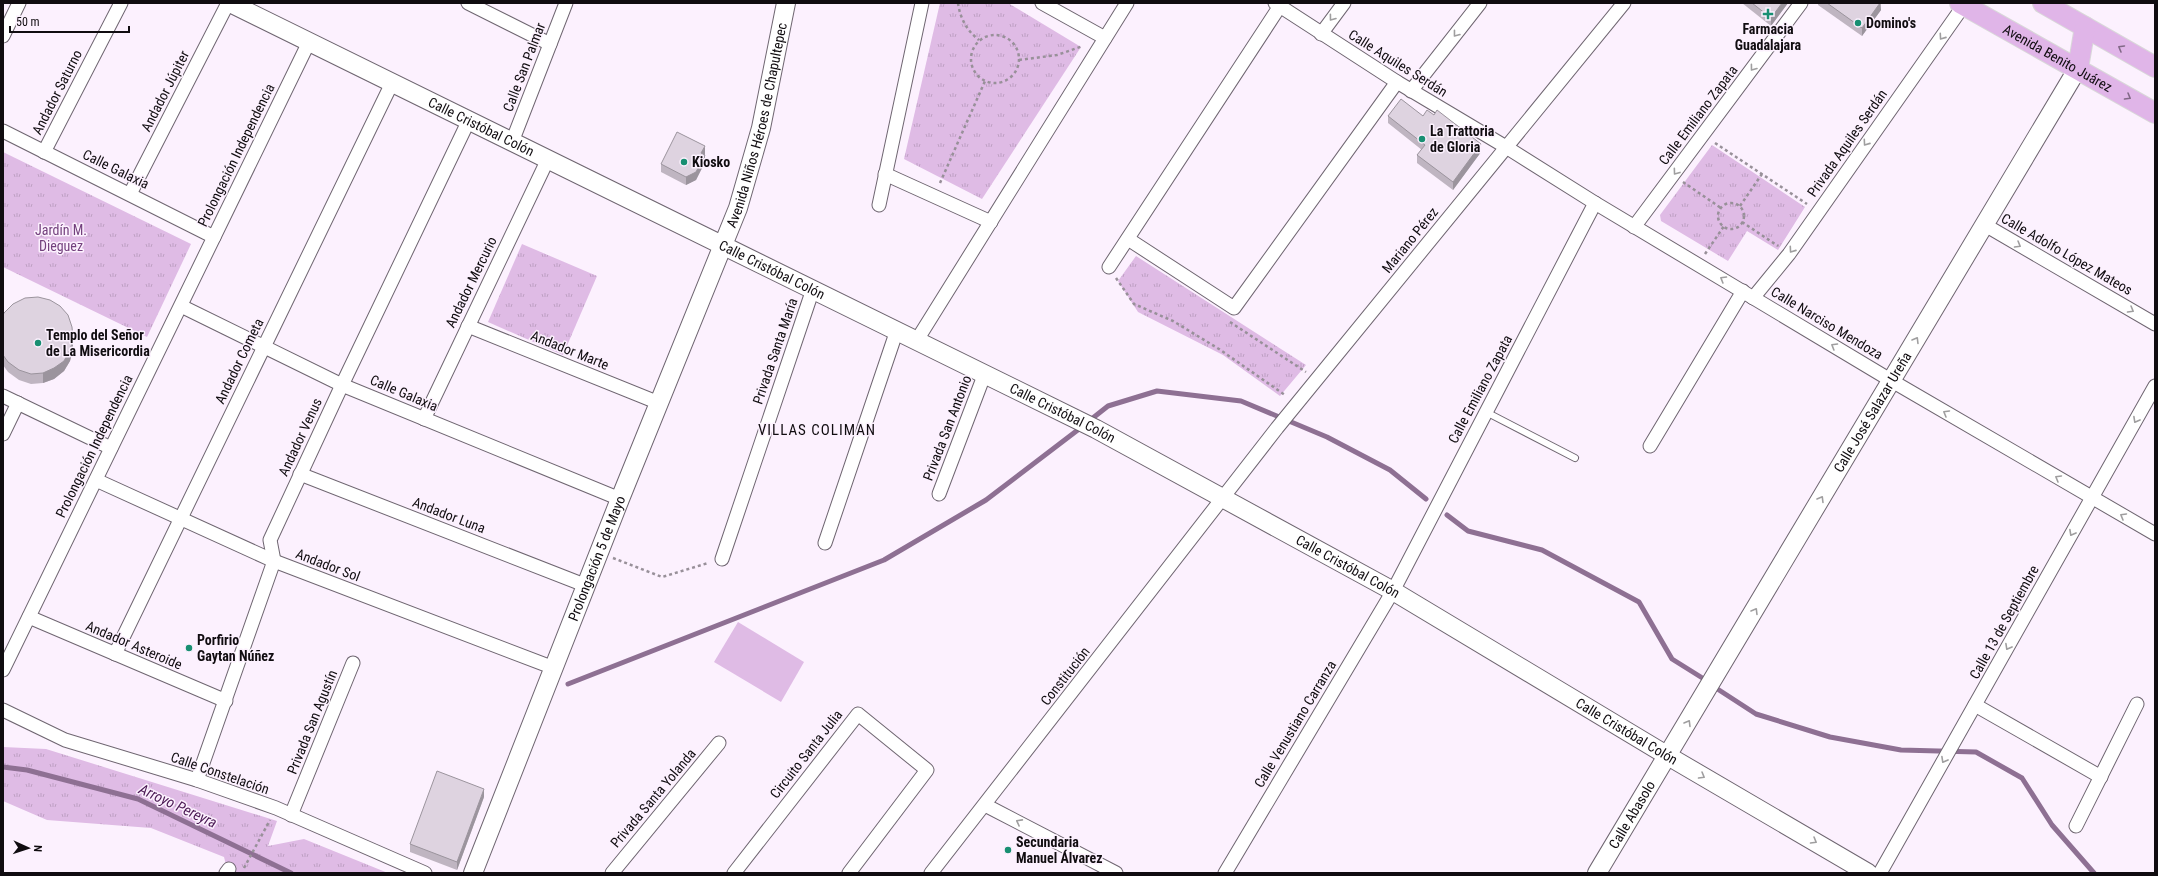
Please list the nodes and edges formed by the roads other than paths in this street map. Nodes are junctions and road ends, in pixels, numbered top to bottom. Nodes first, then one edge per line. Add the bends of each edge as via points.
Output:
1 (19, 3) edge
2 (121, 3) edge
3 (229, 3) edge
4 (468, 3) edge
5 (566, 3) edge
6 (786, 3) edge
7 (922, 3) edge
8 (1042, 3) edge
9 (1127, 3) edge
10 (1344, 3) edge
11 (1480, 3) edge
12 (1624, 3) edge
13 (1802, 3) edge
14 (2043, 3) edge
15 (1278, 4) edge
16 (1962, 4) edge
17 (2085, 27) junction
18 (1321, 34) junction
19 (3, 36) edge
20 (1105, 38) junction
21 (309, 42) junction
22 (550, 44) junction
23 (2155, 67) edge
24 (2078, 68) junction
25 (1397, 82) junction
26 (392, 83) junction
27 (1411, 91) junction
28 (2155, 113) edge
29 (469, 120) junction
30 (3, 131) edge
31 (512, 142) junction
32 (1506, 147) junction
33 (44, 152) junction
34 (548, 159) junction
35 (885, 174) junction
36 (130, 194) junction
37 (1595, 203) junction
38 (879, 205) dead end
39 (991, 222) junction
40 (1984, 225) junction
41 (1634, 227) junction
42 (214, 237) junction
43 (1128, 239) junction
44 (723, 245) junction
45 (1109, 268) road end
46 (813, 289) junction
47 (1748, 294) junction
48 (180, 306) junction
49 (2155, 324) edge
50 (468, 326) junction
51 (897, 330) junction
52 (917, 340) junction
53 (263, 347) junction
54 (985, 373) junction
55 (1892, 381) junction
56 (342, 385) junction
57 (2155, 386) edge
58 (3, 396) edge
59 (18, 403) junction
60 (659, 404) junction
61 (1486, 412) junction
62 (424, 419) junction
63 (3, 434) edge
64 (1650, 446) dead end
65 (111, 448) junction
66 (1575, 458) dead end
67 (300, 474) junction
68 (96, 480) junction
69 (939, 494) dead end
70 (620, 498) junction
71 (2092, 498) junction
72 (1223, 499) junction
73 (181, 519) junction
74 (2155, 534) edge
75 (825, 542) dead end
76 (722, 559) road end
77 (274, 561) junction
78 (587, 586) junction
79 (1393, 591) junction
80 (29, 617) junction
81 (115, 654) junction
82 (353, 663) dead end
83 (554, 668) junction
84 (3, 670) edge
85 (226, 701) junction
86 (2137, 704) dead end
87 (1975, 705) junction
88 (3, 710) edge
89 (720, 743) dead end
90 (1668, 756) junction
91 (2101, 777) junction
92 (197, 780) junction
93 (985, 805) junction
94 (291, 815) junction
95 (2076, 826) dead end
96 (425, 873) edge
97 (473, 873) edge
98 (612, 873) edge
99 (734, 873) edge
100 (849, 873) edge
101 (931, 873) edge
102 (1116, 873) edge
103 (1225, 873) edge
104 (1597, 873) edge
105 (1868, 873) edge
106 (1880, 873) edge

1 - 19 street
2 - 33 street, Andador Saturno
3 - 21 street, Calle Cristóbal Colón
3 - 36 street, Andador Júpiter
4 - 22 street
5 - 22 street, Calle San Palmar
6 - 44 street, Avenida Niños Héroes de Chapultepec via 761,128 738,208
7 - 35 street
8 - 20 street
9 - 20 street
10 -> 18 street
11 -> 27 street
12 - 32 street, Mariano Pérez
13 -> 41 street, Calle Emiliano Zapata
14 - 17 main road
15 - 18 street, Calle Aquiles Serdán
15 - 43 street
16 - 24 main road, Avenida Benito Juárez
16 -> 47 street, Privada Aquiles Serdán via 1789,254
23 -> 17 main road
17 - 24 main road
18 - 25 street, Calle Aquiles Serdán
20 - 39 street
21 - 26 street, Calle Cristóbal Colón
21 - 42 street, Prolongación Independencia
22 - 31 street, Calle San Palmar
24 -> 28 main road, Avenida Benito Juárez
24 - 40 street, Calle José Salazar Ureña
25 - 27 street, Calle Aquiles Serdán
25 - 43 street via 1234,308
26 - 29 street, Calle Cristóbal Colón
26 - 53 street, Andador Cometa
27 - 32 street, Calle Aquiles Serdán
29 - 31 street, Calle Cristóbal Colón
29 - 56 street, Andador Venus
30 - 33 street, Calle Galaxia
31 - 34 street, Calle Cristóbal Colón
32 - 37 street, Calle Narciso Mendoza
32 - 72 street, Mariano Pérez via 1277,428
33 - 36 street, Calle Galaxia
34 - 44 street, Calle Cristóbal Colón
34 - 50 street, Andador Mercurio
35 - 38 street
35 - 39 street
36 - 42 street, Calle Galaxia
37 - 41 street, Calle Narciso Mendoza
37 - 61 street, Calle Emiliano Zapata
39 - 52 street
40 -> 49 street, Calle Adolfo López Mateos
55 -> 40 street, Calle José Salazar Ureña
47 -> 41 street, Calle Narciso Mendoza
42 - 48 street, Prolongación Independencia
43 - 45 street
44 - 46 street, Calle Cristóbal Colón
44 - 60 street, Prolongación 5 de Mayo
46 - 51 street, Calle Cristóbal Colón
46 - 76 street, Privada Santa María
55 -> 47 street, Calle Narciso Mendoza
47 - 64 street, Privada Aquiles Serdán
48 - 53 street, Calle Galaxia
48 - 65 street, Prolongación Independencia
50 - 60 street, Andador Marte
50 - 62 street, Andador Mercurio
51 - 52 street, Calle Cristóbal Colón
51 - 75 street
52 - 54 street, Calle Cristóbal Colón
53 - 56 street, Calle Galaxia
53 - 73 street, Andador Cometa
54 - 69 street, Privada San Antonio
54 - 72 street, Calle Cristóbal Colón via 1096,429
71 -> 55 street, Calle Narciso Mendoza
90 -> 55 street, Calle José Salazar Ureña
56 - 62 street, Calle Galaxia
56 - 67 street, Andador Venus
57 -> 71 street, Calle 13 de Septiembre
58 - 59 street
59 - 63 street
59 - 65 street
60 - 70 street, Prolongación 5 de Mayo
61 - 66 lane
61 - 79 street, Calle Emiliano Zapata
62 - 70 street, Calle Galaxia
65 - 68 street, Prolongación Independencia
67 - 77 street, Andador Venus via 270,540
67 - 78 street, Andador Luna
68 - 73 street, Andador Sol
68 - 80 street, Prolongación Independencia
70 - 78 street, Prolongación 5 de Mayo
74 -> 71 street, Calle Narciso Mendoza
71 -> 87 street, Calle 13 de Septiembre
72 - 79 street, Calle Cristóbal Colón
72 - 93 street, Constitución
73 - 77 street, Andador Sol
73 - 81 street, Andador Cometa
77 - 83 street, Andador Sol
77 - 85 street, Andador Venus
78 - 83 street, Prolongación 5 de Mayo
79 - 90 street, Calle Cristóbal Colón
79 - 103 street, Calle Venustiano Carranza
80 - 81 street, Andador Asteroide
80 - 84 street, Prolongación Independencia
81 - 85 street, Andador Asteroide
82 - 94 street, Privada San Agustín
83 - 97 street, Prolongación 5 de Mayo
85 - 92 street, Andador Venus
86 - 91 street
87 - 91 street
87 -> 106 street, Calle 13 de Septiembre
88 - 92 street, Calle Constelación via 65,740
89 - 98 street, Privada Santa Yolanda
90 - 104 street, Calle Abasolo
90 -> 105 street, Calle Cristóbal Colón
91 - 95 street
92 - 94 street, Calle Constelación
93 - 101 street, Constitución
102 -> 93 street
94 - 96 street, Calle Constelación
99 - 100 street, Circuito Santa Julia via 858,714 927,770

